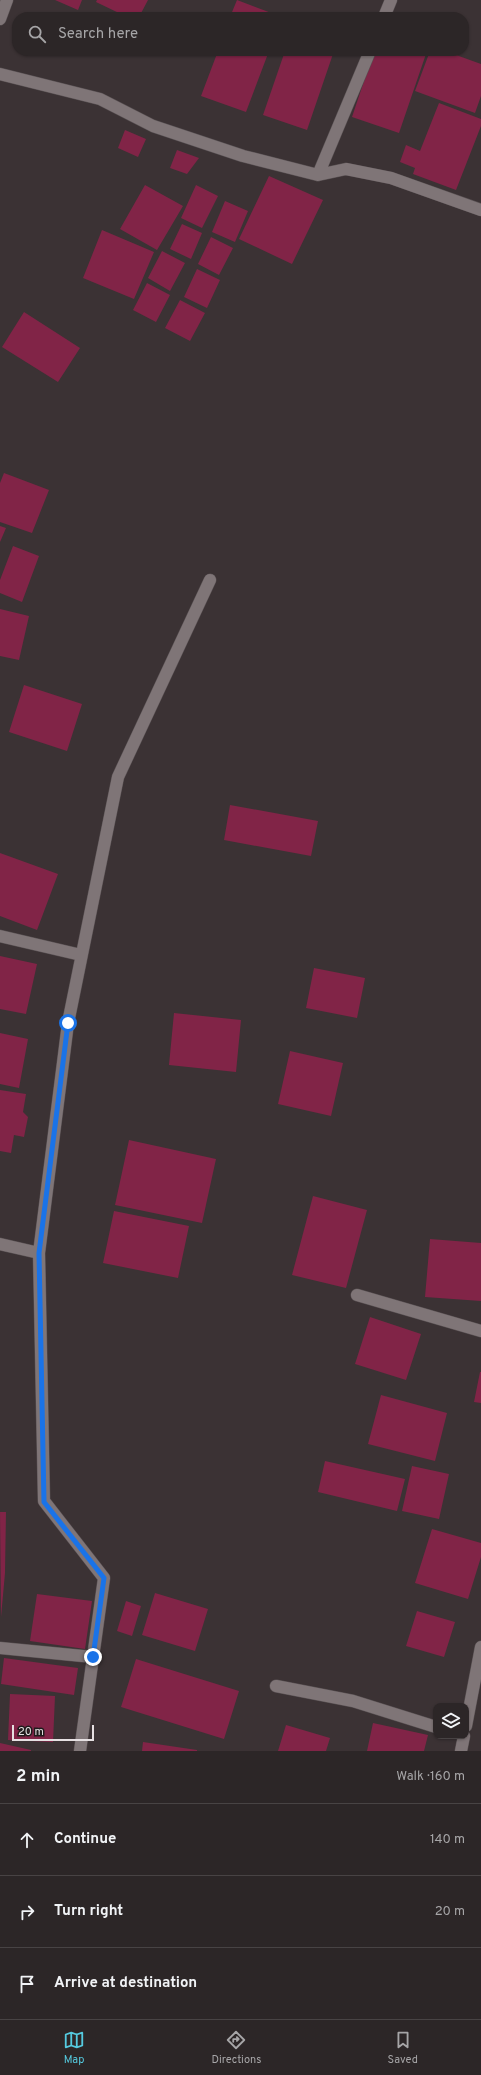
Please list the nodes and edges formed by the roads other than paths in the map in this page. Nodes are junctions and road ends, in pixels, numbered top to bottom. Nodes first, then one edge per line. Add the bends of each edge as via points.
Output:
1 (7, 0) edge
2 (391, 0) edge
3 (386, 12) edge
4 (0, 19) edge
5 (368, 56) edge
6 (0, 74) edge
7 (318, 175) junction
8 (481, 210) edge
9 (210, 580) dead end
10 (0, 936) edge
11 (81, 955) junction
12 (0, 1244) edge
13 (39, 1253) junction
14 (357, 1295) dead end
15 (481, 1331) edge
16 (481, 1647) edge
17 (0, 1648) edge
18 (93, 1657) junction
19 (276, 1686) dead end
20 (469, 1710) edge
21 (433, 1727) edge
22 (463, 1739) edge
23 (80, 1751) edge
24 (461, 1751) edge

1 - 4 street
2 - 3 street
5 - 7 street
6 - 7 street via 100,99 153,126 243,156
7 - 8 street via 346,169 383,177
9 - 11 street via 118,777
10 - 11 street
11 - 13 street via 68,1023
12 - 13 street
13 - 18 street via 44,1502 104,1578
14 - 15 street
16 - 20 street
17 - 18 street
18 - 23 street
19 - 21 street via 353,1701
22 - 24 street

